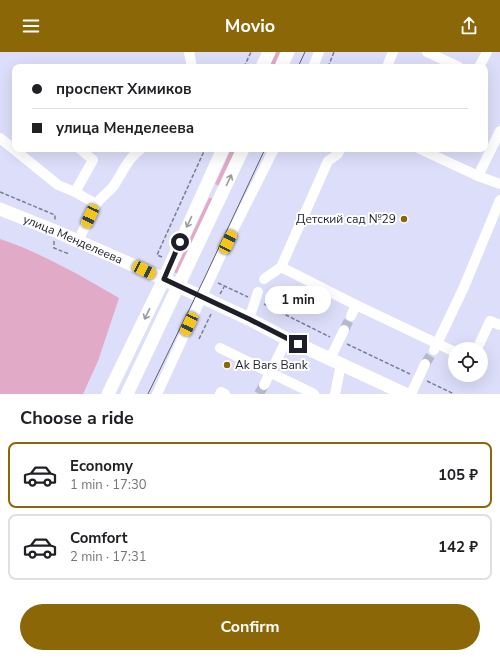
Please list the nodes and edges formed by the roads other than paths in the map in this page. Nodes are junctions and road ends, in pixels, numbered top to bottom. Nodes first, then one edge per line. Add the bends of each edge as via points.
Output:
1 (189, 52) edge
2 (269, 52) edge
3 (288, 52) edge
4 (319, 52) edge
5 (393, 52) edge
6 (427, 52) edge
7 (487, 52) edge
8 (191, 64) edge
9 (263, 64) edge
10 (282, 64) edge
11 (314, 64) edge
12 (388, 64) edge
13 (453, 64) edge
14 (481, 64) edge
15 (500, 131) edge
16 (0, 138) edge
17 (12, 148) edge
18 (17, 152) edge
19 (84, 152) edge
20 (138, 152) edge
21 (222, 152) edge
22 (242, 152) edge
23 (273, 152) edge
24 (339, 152) edge
25 (426, 152) edge
26 (478, 176) junction
27 (500, 184) edge
28 (75, 192) junction
29 (500, 200) edge
30 (199, 201) junction
31 (96, 204) junction
32 (0, 209) edge
33 (214, 211) junction
34 (78, 241) junction
35 (281, 267) junction
36 (164, 279) junction
37 (264, 279) dead end
38 (179, 286) junction
39 (256, 296) road end
40 (202, 297) junction
41 (356, 305) junction
42 (351, 316) tunnel mouth
43 (249, 319) junction
44 (500, 325) edge
45 (344, 330) tunnel mouth
46 (287, 339) junction
47 (480, 342) edge
48 (435, 347) junction
49 (220, 348) dead end
50 (448, 350) edge
51 (336, 362) junction
52 (425, 364) tunnel mouth
53 (270, 371) junction
54 (264, 385) tunnel mouth
55 (391, 391) edge
56 (128, 393) edge
57 (108, 394) edge
58 (156, 394) edge
59 (220, 394) edge
60 (225, 394) edge
61 (314, 394) edge
62 (335, 394) edge
63 (405, 394) edge
64 (411, 394) edge

1 - 8 lane
2 - 9 main road
3 - 10 main road
4 - 11 lane
5 - 12 lane
6 - 13 lane
7 - 14 lane
15 - 26 lane
16 - 17 lane
18 - 28 lane via 58,185
19 - 28 lane via 93,160
20 - 31 lane via 113,187
21 - 30 main road
33 -> 22 main road
23 - 40 lane
24 - 35 lane via 328,161
25 - 26 lane
26 - 27 lane
28 - 31 lane
29 - 48 lane
30 - 33 main road via 207,193 212,192 216,200
30 -> 36 main road
31 - 34 lane
32 - 34 main road, улица Менделеева
33 - 38 main road
34 - 36 main road, улица Менделеева
35 - 37 lane
35 - 41 lane
36 - 38 main road, улица Менделеева
36 -> 57 main road
38 - 40 main road, улица Менделеева
38 - 56 main road
39 - 43 lane
40 - 43 main road, улица Менделеева
40 - 58 lane
41 - 42 lane
41 - 48 lane
43 - 46 main road, улица Менделеева
44 - 47 lane via 490,321
45 - 51 lane via 339,341
46 - 51 main road, улица Менделеева
46 - 53 lane
48 - 50 lane
49 - 53 lane
51 - 55 main road, улица Менделеева
51 - 62 lane
52 - 64 lane
53 - 54 lane
53 - 61 lane
55 - 63 main road, улица Менделеева
59 - 60 lane

